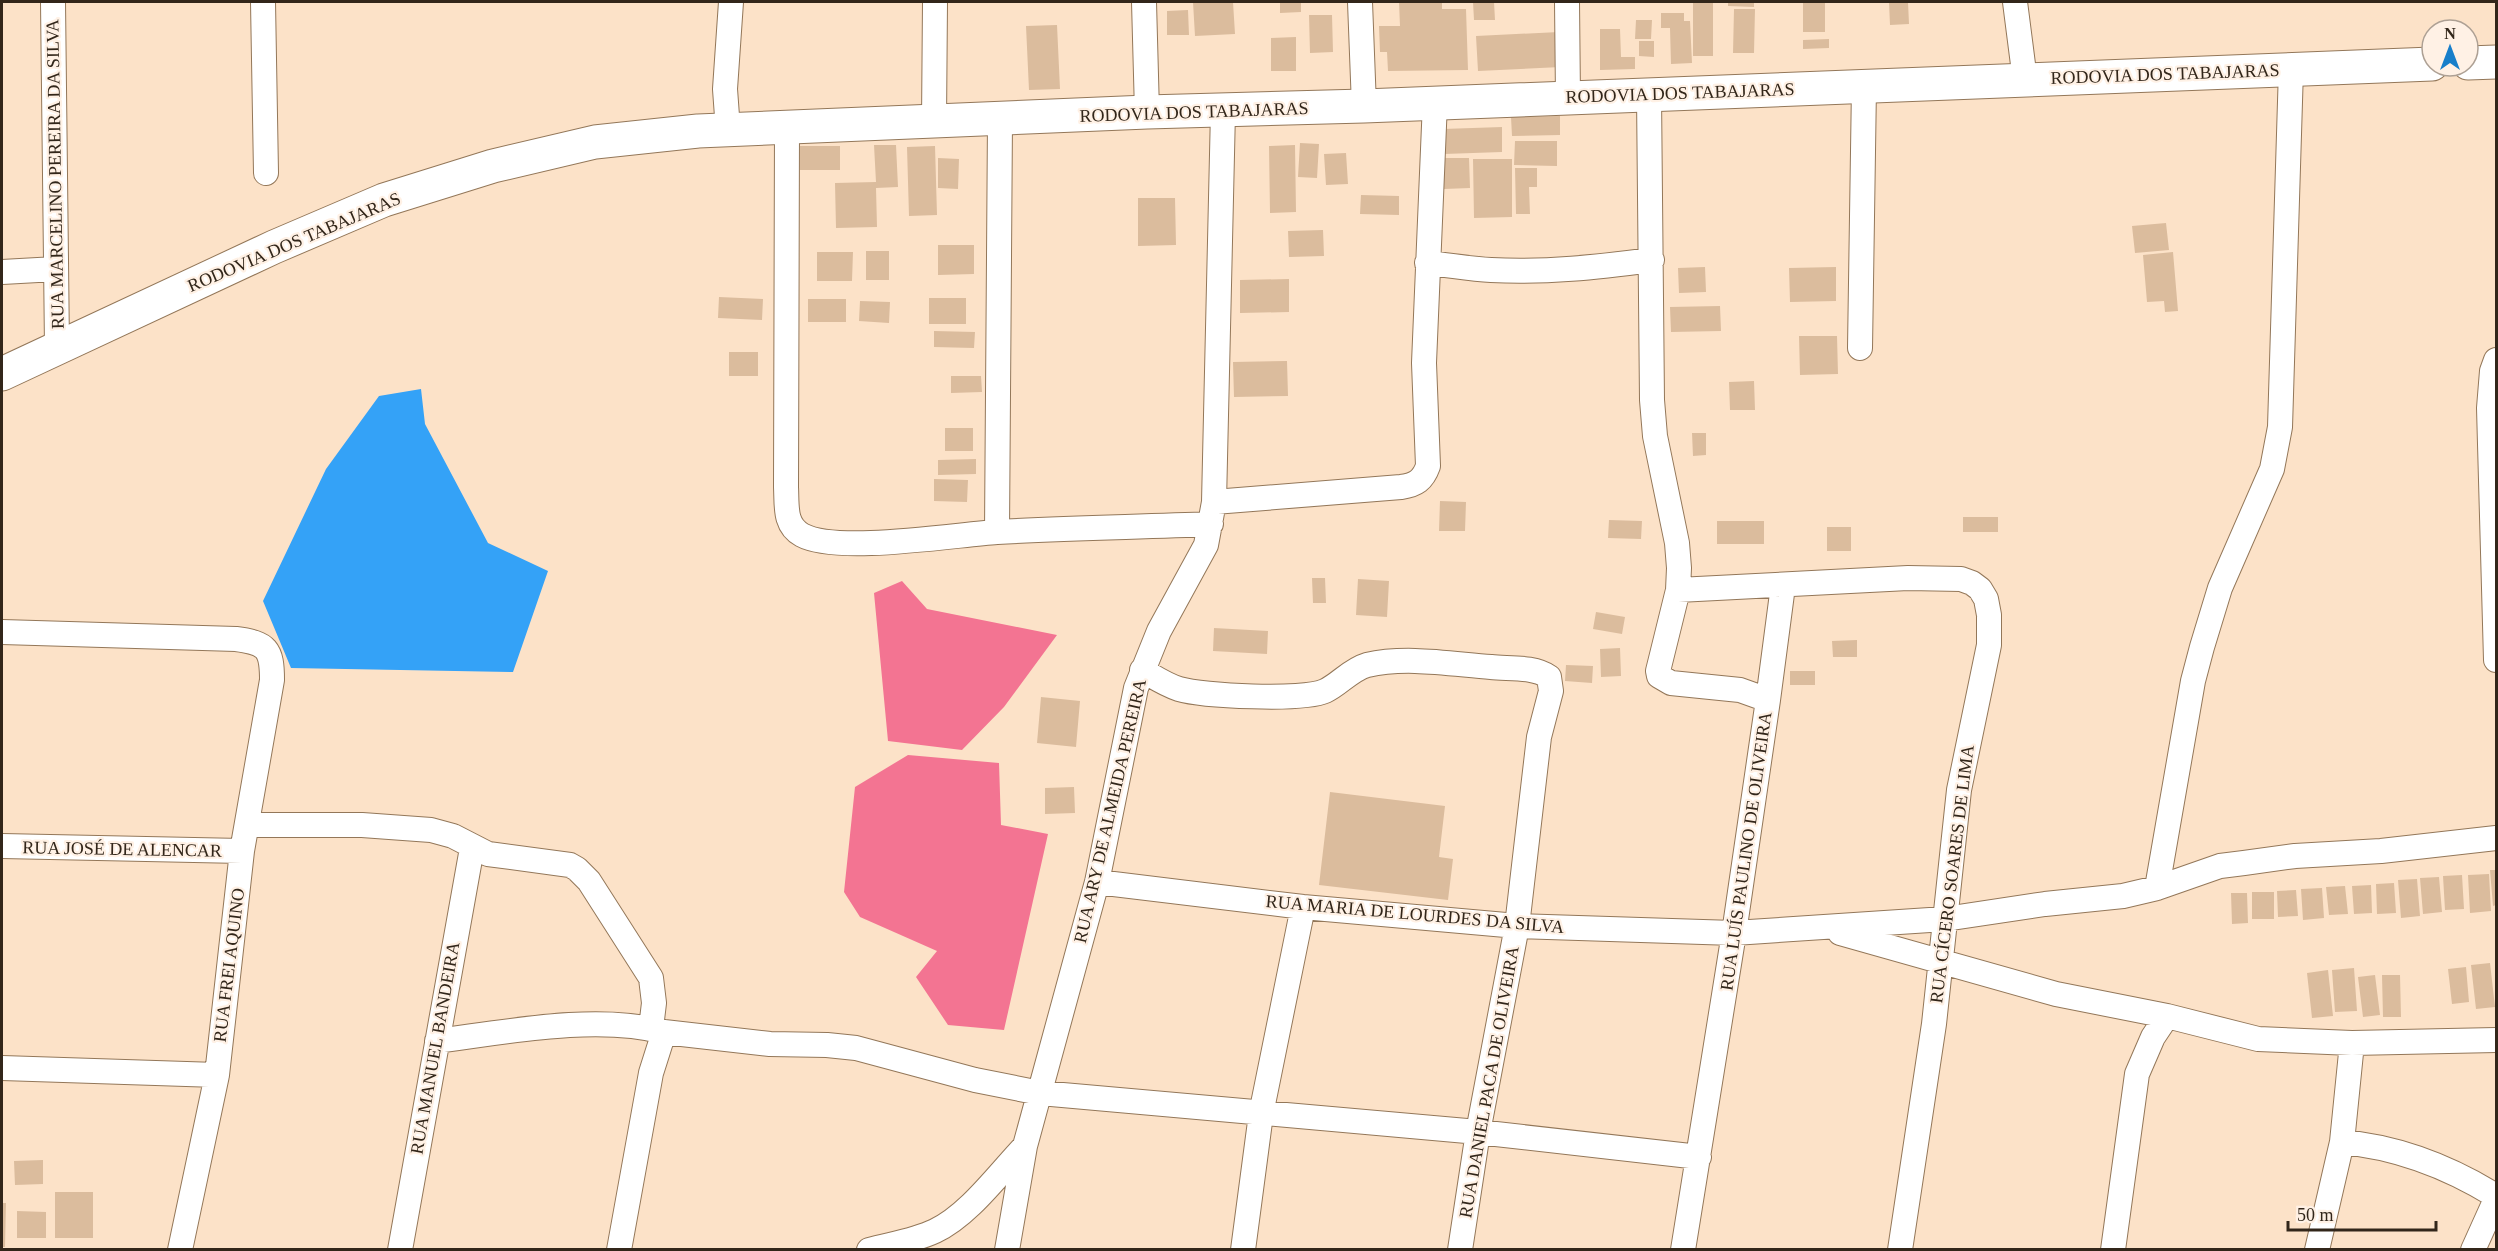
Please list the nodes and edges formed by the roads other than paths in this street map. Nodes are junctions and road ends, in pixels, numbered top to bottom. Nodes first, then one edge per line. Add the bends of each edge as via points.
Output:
1 (53, 2) edge
2 (263, 2) edge
3 (731, 2) edge
4 (935, 2) edge
5 (1144, 2) edge
6 (1360, 2) edge
7 (1567, 2) edge
8 (2015, 2) edge
9 (2496, 62) edge
10 (2480, 63) edge
11 (2420, 64) edge
12 (2291, 69) junction
13 (2025, 80) junction
14 (1864, 86) junction
15 (1649, 95) junction
16 (1568, 98) junction
17 (1435, 102) junction
18 (1364, 106) junction
19 (1223, 111) junction
20 (1147, 112) junction
21 (1000, 120) junction
22 (934, 121) junction
23 (786, 128) junction
24 (728, 130) junction
25 (266, 173) dead end
26 (1652, 260) junction
27 (1427, 263) junction
28 (56, 269) junction
29 (2, 272) edge
30 (57, 347) junction
31 (1860, 348) dead end
32 (2496, 360) edge
33 (2, 374) edge
34 (1213, 513) junction
35 (997, 532) junction
36 (1783, 586) junction
37 (1678, 590) junction
38 (2, 632) edge
39 (2496, 660) edge
40 (1142, 670) junction
41 (1768, 700) junction
42 (247, 825) junction
43 (2496, 838) edge
44 (2, 846) edge
45 (472, 848) junction
46 (242, 851) junction
47 (1097, 882) junction
48 (2157, 888) junction
49 (1303, 906) junction
50 (1945, 919) junction
51 (1517, 926) junction
52 (1823, 928) junction
53 (1734, 933) junction
54 (1941, 961) junction
55 (2167, 1016) junction
56 (658, 1030) junction
57 (2496, 1040) edge
58 (437, 1041) junction
59 (2352, 1042) junction
60 (2, 1068) edge
61 (217, 1075) junction
62 (1040, 1093) junction
63 (1261, 1114) junction
64 (1478, 1132) junction
65 (2342, 1142) junction
66 (1025, 1146) junction
67 (1699, 1157) junction
68 (2496, 1198) edge
69 (180, 1250) edge
70 (399, 1250) edge
71 (618, 1250) edge
72 (869, 1250) edge
73 (1006, 1250) edge
74 (1243, 1250) edge
75 (1460, 1250) edge
76 (1683, 1250) edge
77 (1900, 1250) edge
78 (2113, 1250) edge
79 (2317, 1250) edge
80 (2473, 1250) edge

1 - 28 street, RUA MARCELINO PEREIRA DA SILVA
2 - 25 street
3 - 24 street via 725,89
4 - 22 street
5 - 20 street
6 - 18 street
7 - 16 street
8 - 13 street
9 - 10 main road
11 - 12 main road, RODOVIA DOS TABAJARAS
12 - 13 main road, RODOVIA DOS TABAJARAS
12 - 48 street via 2277,451 2220,588 2202,646
13 - 14 main road, RODOVIA DOS TABAJARAS
14 - 15 main road, RODOVIA DOS TABAJARAS
14 - 31 street
15 - 16 main road, RODOVIA DOS TABAJARAS
15 - 26 street, RUA LUÍS PAULINO DE OLIVEIRA
16 - 17 main road, RODOVIA DOS TABAJARAS
17 - 18 main road, RODOVIA DOS TABAJARAS
17 - 27 street
18 - 19 main road, RODOVIA DOS TABAJARAS
19 - 20 main road, RODOVIA DOS TABAJARAS
19 - 34 street, RUA ARY DE ALMEIDA PEREIRA
20 - 21 main road, RODOVIA DOS TABAJARAS
21 - 22 main road, RODOVIA DOS TABAJARAS
21 - 35 street
22 - 23 main road, RODOVIA DOS TABAJARAS
23 - 24 main road, RODOVIA DOS TABAJARAS
23 - 35 street via 786,487 790,525 802,536 826,543
24 - 30 main road, RODOVIA DOS TABAJARAS via 595,142 493,166 384,200
26 - 27 street via 1531,271
26 - 37 street, RUA LUÍS PAULINO DE OLIVEIRA via 1652,400 1655,436 1677,543
27 - 34 street via 1424,363 1428,466 1419,481 1401,487
28 - 29 street
28 - 30 street, RUA MARCELINO PEREIRA DA SILVA
30 - 33 main road, RODOVIA DOS TABAJARAS
32 - 39 street via 2488,408
34 - 35 street
34 - 40 street, RUA ARY DE ALMEIDA PEREIRA via 1206,545
36 - 37 street, RUA CÍCERO SOARES DE LIMA
36 - 41 street
36 - 50 street, RUA CÍCERO SOARES DE LIMA via 1908,578 1960,579 1980,589 1986,599 1989,645 1963,761
37 - 41 street, RUA LUÍS PAULINO DE OLIVEIRA via 1659,676 1671,683 1740,690
38 - 42 street, RUA FREI AQUINO via 200,637 254,641 268,651 272,680
40 - 47 street, RUA ARY DE ALMEIDA PEREIRA via 1131,704
40 - 51 street, RUA DANIEL PACA DE OLIVEIRA via 1179,689 1286,697 1320,693 1356,669 1388,662 1538,672 1549,677
41 - 53 street, RUA LUÍS PAULINO DE OLIVEIRA
42 - 45 street via 362,825 431,830 453,836
42 - 46 street, RUA FREI AQUINO
43 - 48 street, RUA MARIA DE LOURDES DA SILVA via 2220,866
44 - 46 street, RUA JOSÉ DE ALENCAR
45 - 56 street via 577,869 589,881 651,978
45 - 58 street, RUA MANUEL BANDEIRA
46 - 61 street, RUA FREI AQUINO
47 - 49 street, RUA MARIA DE LOURDES DA SILVA
47 - 62 street, RUA ARY DE ALMEIDA PEREIRA
48 - 50 street, RUA MARIA DE LOURDES DA SILVA
49 - 51 street, RUA MARIA DE LOURDES DA SILVA
49 - 63 street
50 - 52 street, RUA MARIA DE LOURDES DA SILVA
50 - 54 street, RUA CÍCERO SOARES DE LIMA
51 - 53 street, RUA MARIA DE LOURDES DA SILVA
51 - 64 street, RUA DANIEL PACA DE OLIVEIRA
52 - 53 street, RUA MARIA DE LOURDES DA SILVA
52 - 54 street
53 - 67 street, RUA LUÍS PAULINO DE OLIVEIRA
54 - 55 street via 2068,997
54 - 77 street, RUA CÍCERO SOARES DE LIMA
55 - 59 street via 2258,1039
55 - 78 street via 2137,1074
56 - 58 street via 612,1026 543,1028
56 - 62 street via 771,1044 856,1048
56 - 71 street
57 - 59 street
58 - 70 street, RUA MANUEL BANDEIRA
59 - 65 street
60 - 61 street
61 - 69 street, RUA FREI AQUINO
62 - 63 street
62 - 66 street, RUA ARY DE ALMEIDA PEREIRA
63 - 64 street
63 - 74 street
64 - 67 street
64 - 75 street, RUA DANIEL PACA DE OLIVEIRA
65 - 68 street via 2383,1147 2427,1161 2477,1184
65 - 79 street
66 - 72 street via 963,1212 938,1230
66 - 73 street, RUA ARY DE ALMEIDA PEREIRA
67 - 76 street, RUA LUÍS PAULINO DE OLIVEIRA
68 - 80 street

